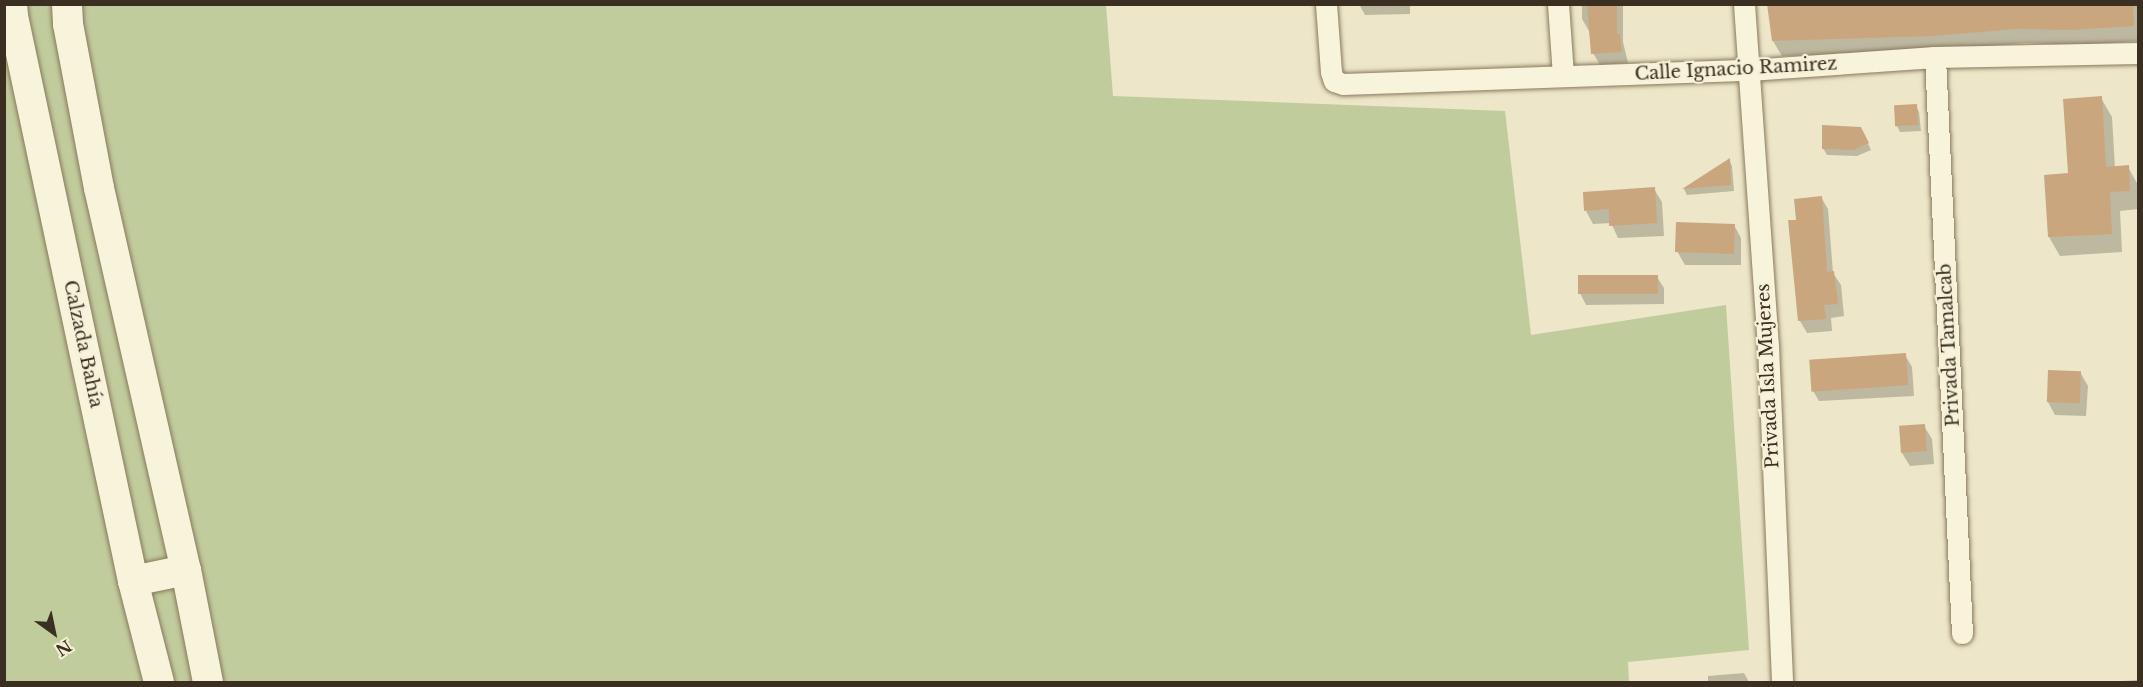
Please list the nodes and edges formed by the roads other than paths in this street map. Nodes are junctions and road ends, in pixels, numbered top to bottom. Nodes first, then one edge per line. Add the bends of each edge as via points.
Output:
1 (12, 4) edge
2 (68, 4) edge
3 (1326, 4) edge
4 (1558, 4) edge
5 (1744, 4) edge
6 (2139, 53) edge
7 (1935, 57) junction
8 (1749, 70) junction
9 (1563, 76) junction
10 (186, 570) junction
11 (133, 581) junction
12 (1962, 633) dead end
13 (159, 682) edge
14 (208, 682) edge
15 (1782, 682) edge

1 - 11 main road, Calzada Bahía
2 - 10 main road via 68,24 99,188
3 - 9 street, Calle Ignacio Ramirez via 1331,72 1334,81 1342,84
4 - 9 street
5 - 8 street, Privada Isla Mujeres
6 - 7 street, Calle Ignacio Ramirez
7 - 8 street, Calle Ignacio Ramirez
7 - 12 street, Privada Tamalcab
8 - 9 street, Calle Ignacio Ramirez
8 - 15 street, Privada Isla Mujeres via 1768,345
10 - 11 main road
10 - 14 main road
11 - 13 main road, Calzada Bahía

